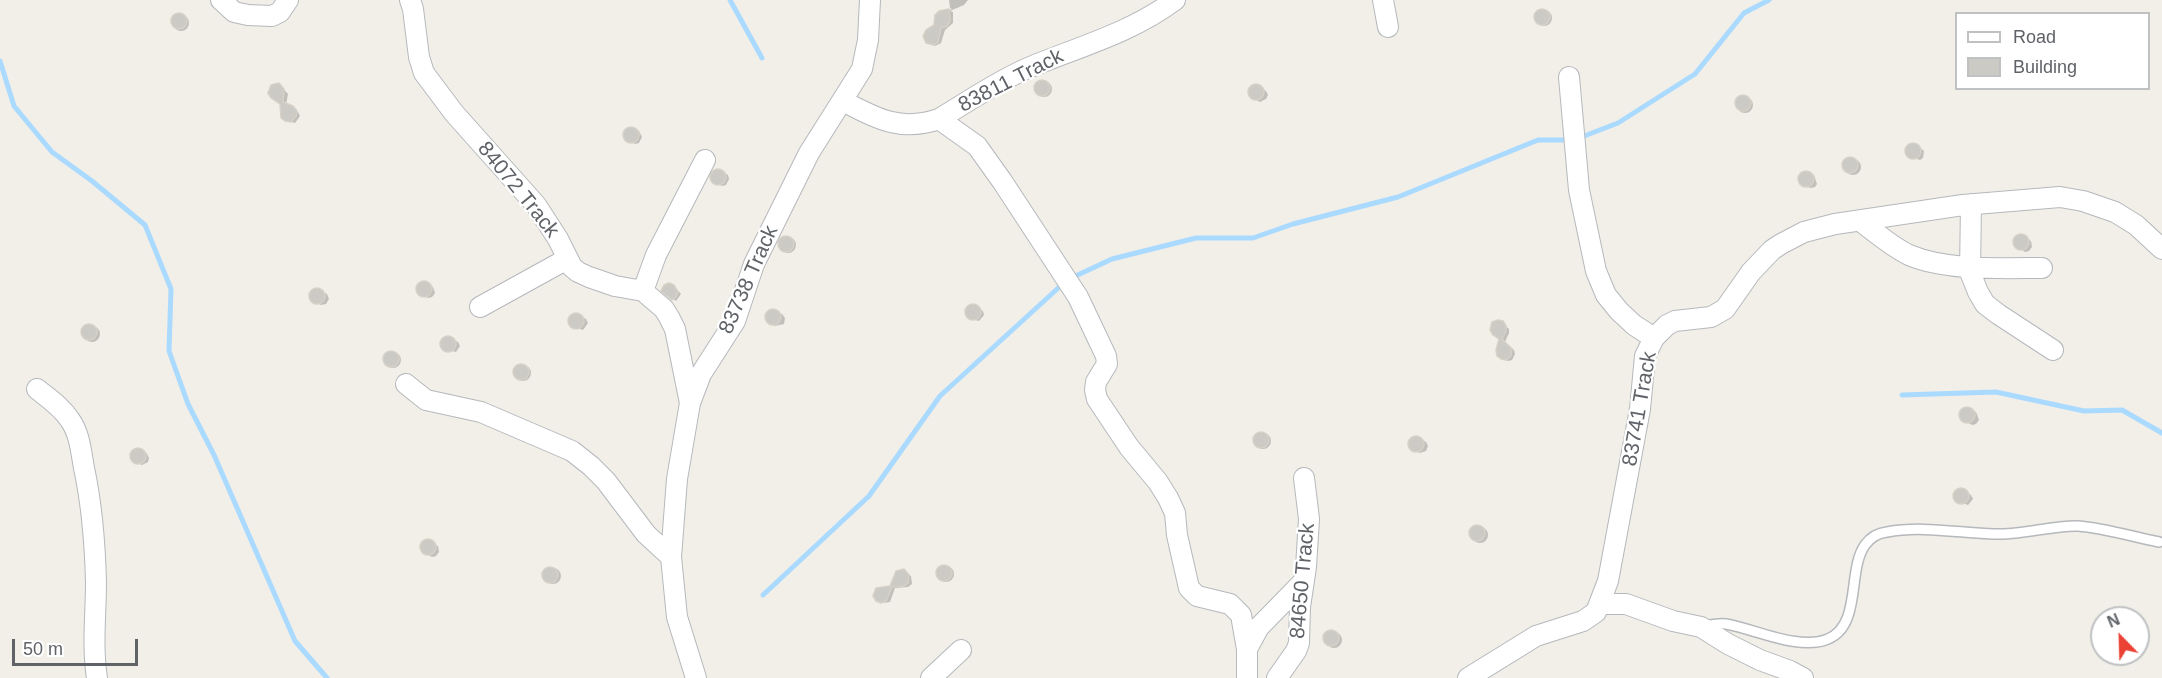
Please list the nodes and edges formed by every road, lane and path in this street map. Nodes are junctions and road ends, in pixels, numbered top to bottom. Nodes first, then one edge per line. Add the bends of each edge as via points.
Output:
1 (220, 0) edge
2 (288, 0) edge
3 (410, 0) edge
4 (870, 0) edge
5 (1174, 0) edge
6 (1383, 0) edge
7 (1388, 27) dead end
8 (1569, 77) dead end
9 (843, 101) junction
10 (939, 118) junction
11 (705, 160) dead end
12 (1971, 204) junction
13 (1860, 221) junction
14 (2162, 249) edge
15 (567, 259) junction
16 (1970, 267) junction
17 (2042, 268) dead end
18 (643, 291) junction
19 (480, 307) dead end
20 (1654, 338) junction
21 (2054, 350) dead end
22 (406, 384) dead end
23 (37, 389) dead end
24 (690, 403) junction
25 (1304, 477) dead end
26 (2159, 542) dead end
27 (671, 556) junction
28 (1304, 581) junction
29 (1601, 604) junction
30 (1701, 627) junction
31 (1247, 649) junction
32 (961, 650) dead end
33 (97, 678) edge
34 (696, 678) edge
35 (931, 678) edge
36 (1247, 678) edge
37 (1277, 678) edge
38 (1468, 678) edge
39 (1803, 678) edge

1 - 2 street via 234,12 272,16
3 - 15 street, 84072 Track via 424,73 454,113 536,205
4 - 9 street, 83738 Track via 862,69
5 - 10 street, 83811 Track via 1127,29 1025,69
6 - 7 street
8 - 20 street via 1579,190 1596,271 1606,295 1619,311
9 - 10 street, 83811 Track via 894,124 925,123
9 - 24 street, 83738 Track via 809,153 754,264 735,321 701,374
10 - 31 street via 977,146 1078,297 1106,356 1107,364 1096,382 1097,399 1176,513 1189,588 1197,596 1236,608
11 - 18 street via 656,255
12 - 13 street, 83741 Track
12 - 14 street, 83741 Track via 2072,198 2125,218
12 - 16 street
13 - 16 street via 1907,254
13 - 20 street, 83741 Track via 1791,238 1751,272 1725,309 1710,317 1675,321
15 - 18 street, 84072 Track via 589,278
15 - 19 street
16 - 17 street
16 - 21 street via 1985,303
18 - 24 street via 664,309 673,324
20 - 29 street, 83741 Track via 1646,356 1624,501
22 - 27 street via 426,400 481,412 572,451 606,481 646,534
23 - 33 street via 71,420 79,441 94,539
24 - 27 street, 83738 Track via 677,479
25 - 28 street, 84650 Track via 1309,519
26 - 30 lane via 2077,526 2004,534 1886,532 1871,538 1860,554 1851,607 1843,626 1831,638 1802,642 1723,623
27 - 34 street, 83738 Track via 677,617
28 - 31 street via 1259,627
28 - 37 street, 84650 Track via 1298,647
29 - 30 street via 1626,604
29 - 38 street via 1591,617 1536,636
30 - 39 street via 1728,644
31 - 36 street
32 - 35 street

